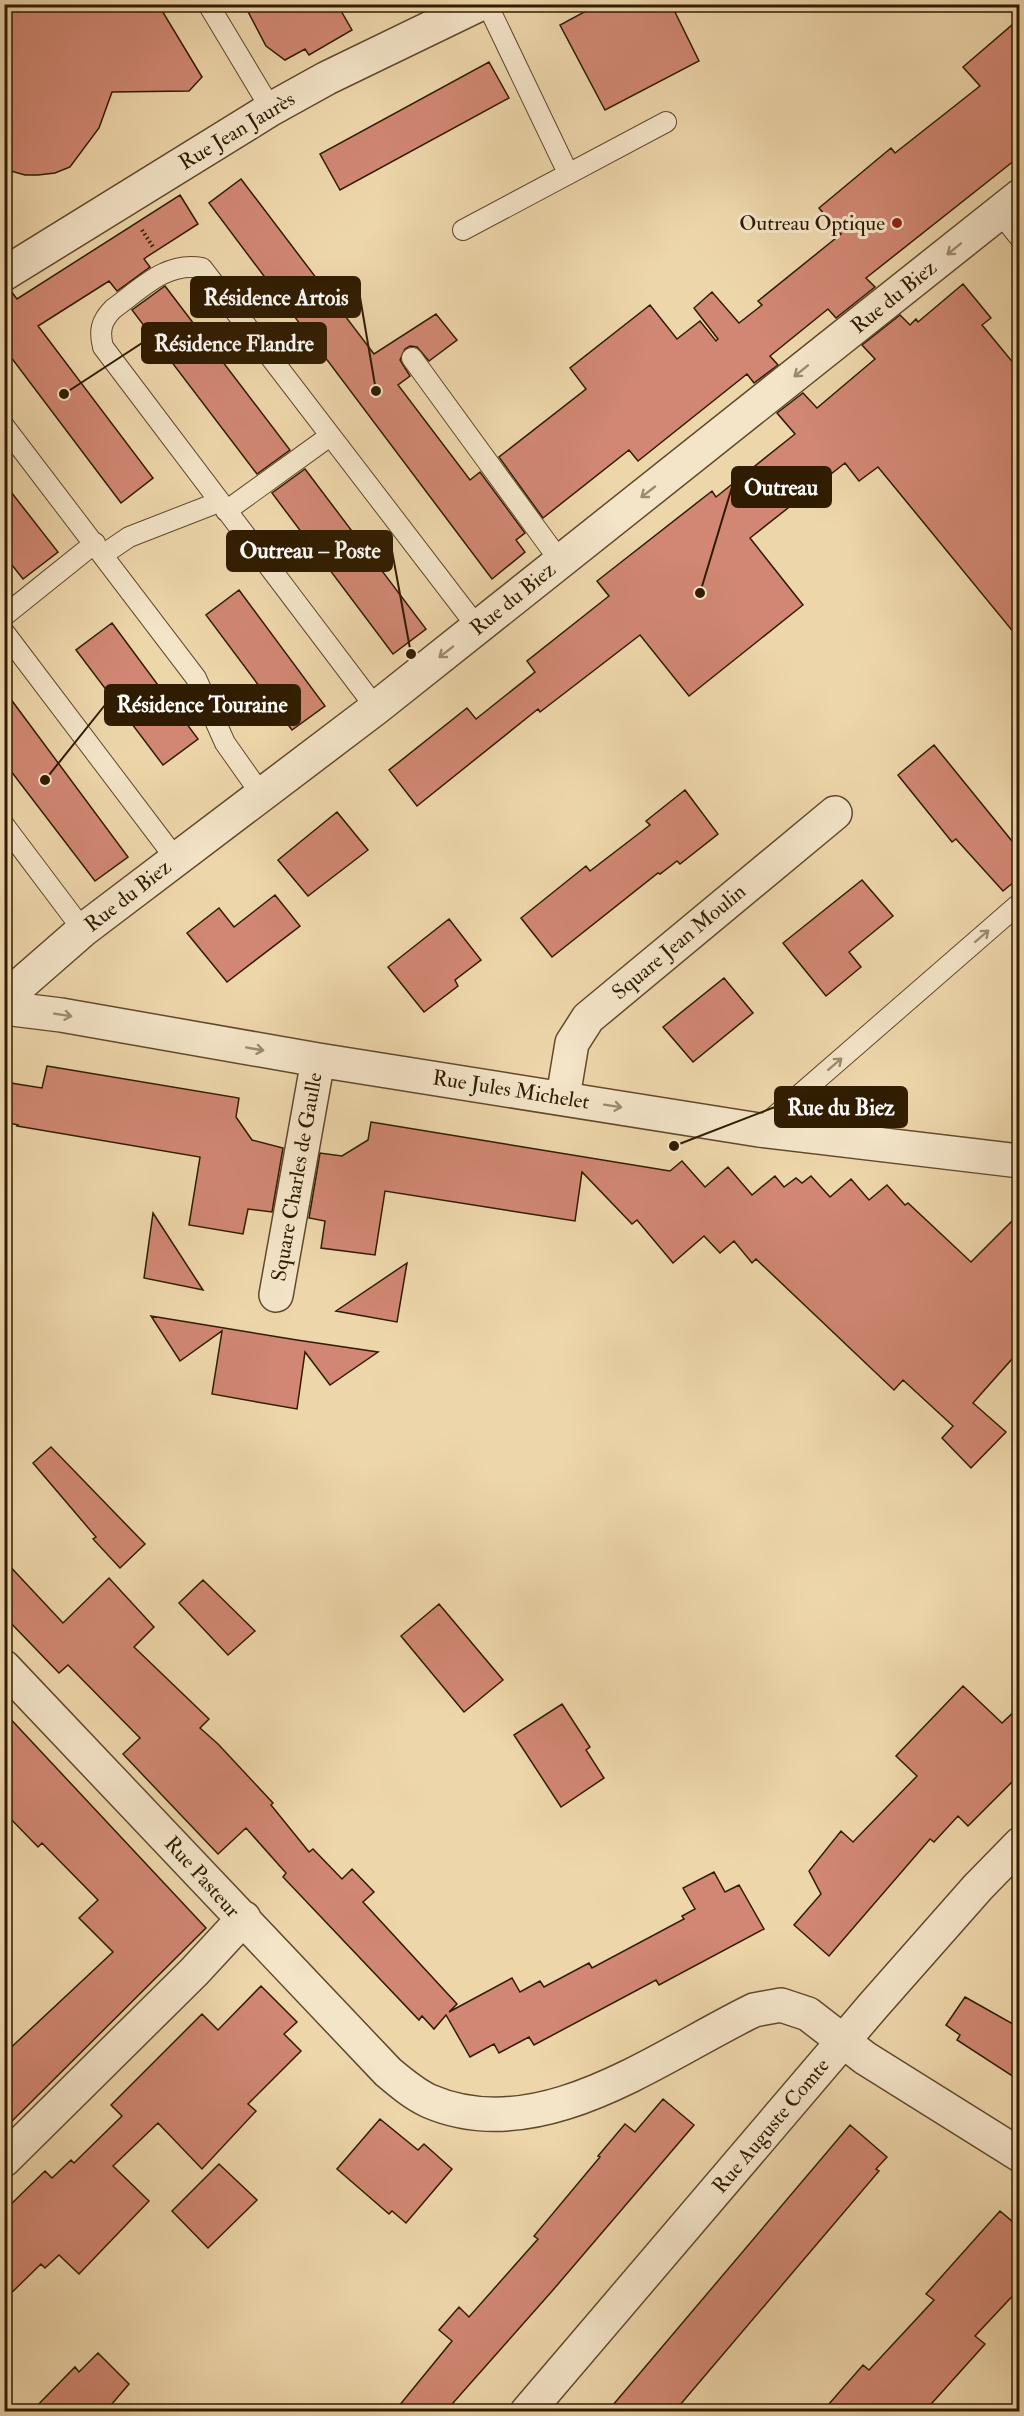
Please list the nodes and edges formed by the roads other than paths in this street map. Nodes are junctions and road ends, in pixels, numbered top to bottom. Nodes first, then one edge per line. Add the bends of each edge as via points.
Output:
1 (208, 4) edge
2 (480, 4) edge
3 (487, 4) edge
4 (271, 109) junction
5 (666, 122) dead end
6 (568, 173) junction
7 (1009, 204) edge
8 (463, 230) dead end
9 (1020, 238) edge
10 (4, 274) edge
11 (412, 358) dead end
12 (4, 426) edge
13 (330, 436) junction
14 (222, 507) junction
15 (99, 549) junction
16 (561, 561) junction
17 (4, 616) edge
18 (478, 628) junction
19 (4, 632) edge
20 (376, 708) junction
21 (261, 794) junction
22 (835, 813) dead end
23 (4, 825) edge
24 (176, 859) junction
25 (1020, 903) edge
26 (83, 930) junction
27 (4, 999) edge
28 (4, 1008) edge
29 (318, 1060) junction
30 (563, 1097) junction
31 (759, 1130) junction
32 (1020, 1161) edge
33 (276, 1294) dead end
34 (4, 1667) edge
35 (1020, 1844) edge
36 (244, 1918) junction
37 (843, 2041) junction
38 (1020, 2156) edge
39 (4, 2160) edge
40 (527, 2412) edge

1 - 4 lane
2 - 4 street, Rue Jean Jaurès
3 - 6 lane
4 - 10 street, Rue Jean Jaurès
5 - 6 lane
6 - 8 lane
7 - 9 lane
7 -> 16 street, Rue du Biez
11 - 16 lane
12 - 15 lane
13 - 14 lane
13 - 14 lane via 202,268 168,270 112,309 105,316 100,335 104,347
13 - 18 lane
14 - 15 lane
14 - 20 lane
15 - 17 lane
15 - 21 lane via 196,678 225,743
16 - 18 street, Rue du Biez
18 -> 20 street, Rue du Biez
19 - 24 lane
20 - 21 street, Rue du Biez
21 - 24 street, Rue du Biez
22 - 30 street, Square Jean Moulin via 588,1018 572,1043
23 - 26 lane
24 - 26 street, Rue du Biez
31 -> 25 lane
26 - 27 street, Rue du Biez
28 -> 29 street, Rue Jules Michelet
29 - 30 street, Rue Jules Michelet
29 - 33 street, Square Charles de Gaulle
30 -> 31 street, Rue Jules Michelet
31 - 32 street, Rue Jules Michelet
34 - 36 street, Rue Pasteur
35 - 37 street, Rue Auguste Comte
36 - 37 street via 388,2072 429,2101 462,2111 518,2112 573,2101 768,2006 781,2005 808,2014
36 - 39 street, Rue Pasteur
37 - 38 street
37 - 40 street, Rue Auguste Comte

